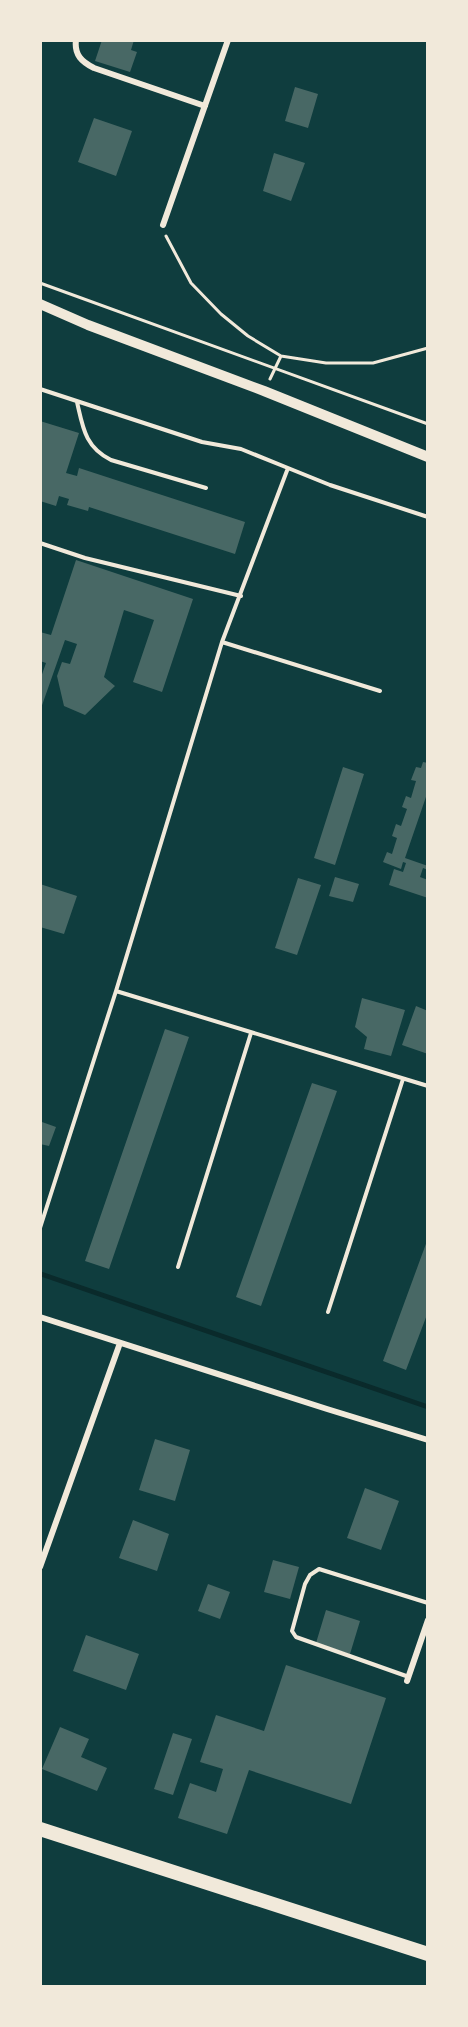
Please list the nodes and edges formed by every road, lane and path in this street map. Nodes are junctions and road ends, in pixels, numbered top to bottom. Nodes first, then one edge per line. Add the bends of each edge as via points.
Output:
1 (76, 40) edge
2 (228, 40) edge
3 (205, 106) junction
4 (163, 225) joint
5 (40, 283) edge
6 (40, 304) edge
7 (40, 312) edge
8 (88, 325) junction
9 (428, 348) edge
10 (281, 357) junction
11 (275, 368) junction
12 (40, 389) edge
13 (264, 391) junction
14 (77, 402) junction
15 (428, 424) edge
16 (428, 457) edge
17 (288, 468) junction
18 (206, 488) dead end
19 (428, 517) edge
20 (40, 543) edge
21 (241, 596) junction
22 (222, 642) junction
23 (381, 691) dead end
24 (116, 991) junction
25 (251, 1033) junction
26 (404, 1078) junction
27 (428, 1086) edge
28 (40, 1228) edge
29 (178, 1267) dead end
30 (327, 1312) dead end
31 (40, 1317) edge
32 (120, 1343) junction
33 (428, 1440) edge
34 (40, 1567) edge
35 (428, 1604) edge
36 (428, 1620) edge
37 (408, 1679) joint
38 (40, 1829) edge
39 (428, 1954) edge

1 - 3 street via 77,54 94,68
2 - 3 street
3 - 4 street
4 - 10 path via 191,283 248,336
5 - 11 path
6 - 8 main road
7 - 8 main road
8 - 13 main road
9 - 10 path via 373,363 326,363
10 - 11 path
11 - 13 path
11 - 15 path
12 - 14 lane
13 - 16 main road
14 - 17 lane via 202,442 241,449
14 - 18 lane via 86,436 101,455
17 - 19 lane
17 - 21 lane
20 - 21 lane via 85,558
21 - 22 lane
22 - 23 lane
22 - 24 lane
24 - 25 lane
24 - 28 lane
25 - 26 lane
25 - 29 lane
26 - 27 lane
26 - 30 lane
31 - 32 street
32 - 33 street
32 - 34 street
35 - 37 lane via 319,1569 305,1584 296,1614 292,1631 296,1637
36 - 37 street
38 - 39 highway

